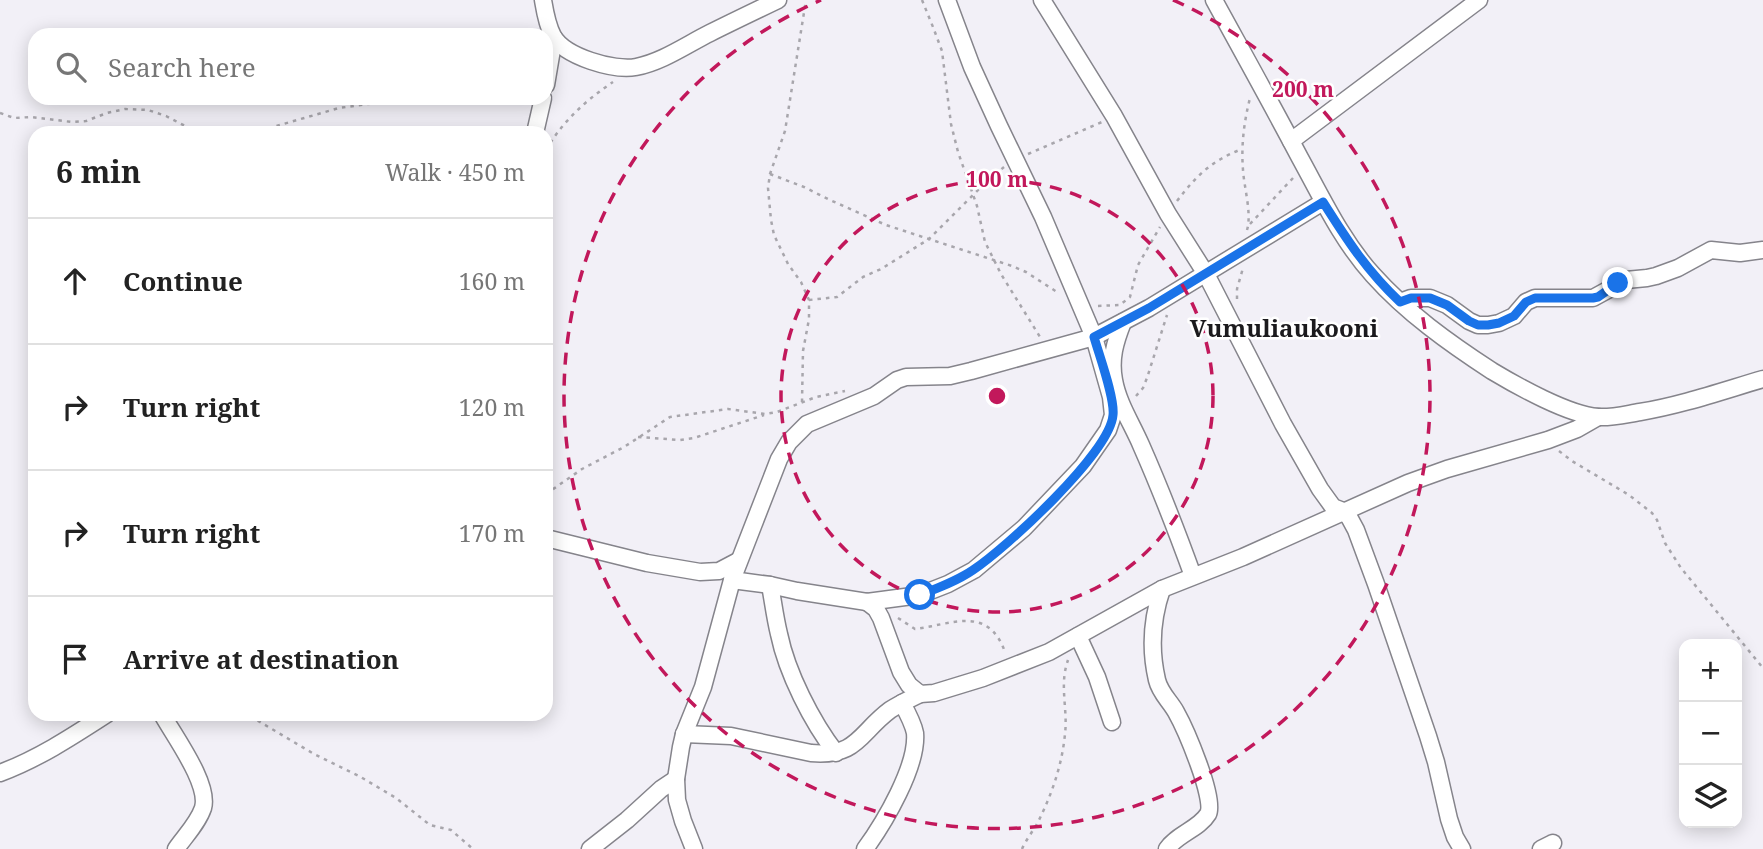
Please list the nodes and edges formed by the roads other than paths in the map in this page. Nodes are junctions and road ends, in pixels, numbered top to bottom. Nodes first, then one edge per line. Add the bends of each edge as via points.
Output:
1 (543, 0) edge
2 (778, 0) edge
3 (947, 0) edge
4 (1042, 0) edge
5 (1214, 0) edge
6 (1479, 0) edge
7 (550, 28) edge
8 (554, 38) joint
9 (553, 44) edge
10 (541, 105) edge
11 (537, 126) edge
12 (1291, 141) junction
13 (1323, 202) junction
14 (1763, 250) edge
15 (1206, 274) junction
16 (1400, 302) junction
17 (1123, 322) junction
18 (1094, 337) junction
19 (1763, 379) edge
20 (1598, 417) junction
21 (1343, 511) junction
22 (553, 540) edge
23 (738, 561) junction
24 (1193, 576) junction
25 (732, 580) junction
26 (770, 585) junction
27 (1162, 589) junction
28 (871, 606) junction
29 (1078, 638) junction
30 (920, 694) junction
31 (902, 703) junction
32 (96, 721) edge
33 (166, 721) edge
34 (1112, 722) dead end
35 (684, 734) junction
36 (836, 753) junction
37 (0, 773) edge
38 (676, 779) junction
39 (176, 849) edge
40 (590, 849) edge
41 (694, 849) edge
42 (865, 849) edge
43 (1167, 849) edge
44 (1462, 849) edge

1 - 7 street
2 - 8 street via 633,68 583,58
3 - 18 street via 972,67
4 - 15 street
5 - 12 street
6 - 12 street
8 - 9 street
10 - 11 street
12 - 13 street
13 - 15 street
13 - 16 street via 1357,255
14 - 16 street via 1712,250 1656,276 1626,280 1593,298 1535,298 1514,316 1488,325 1469,321 1430,298
15 - 17 street
15 - 21 street via 1312,476 1329,503
16 - 20 street via 1454,346 1509,382
17 - 18 street
17 - 24 street via 1113,353 1114,382
18 - 23 street via 950,376 906,377 807,424 779,459
18 - 28 street via 1113,415 1083,466 1024,528 974,569 920,595
19 - 20 street via 1658,409
20 - 21 street via 1548,440 1447,469
21 - 24 street
21 - 44 street via 1369,563
22 - 23 street via 700,572 719,571
23 - 25 street
24 - 27 street
25 - 26 street
25 - 35 street via 703,687
26 - 28 street
26 - 36 street via 788,663 816,723
27 - 29 street
27 - 43 street via 1153,625 1157,681 1183,726 1210,807 1203,819
28 - 30 street via 886,629 901,672
29 - 30 street via 1010,668
29 - 34 street
30 - 31 street
31 - 36 street via 859,741
31 - 42 street via 915,732 912,758 902,787
32 - 37 street
33 - 39 street via 204,797 195,823
35 - 36 street via 730,736 811,753
35 - 38 street
38 - 40 street
38 - 41 street via 677,800

